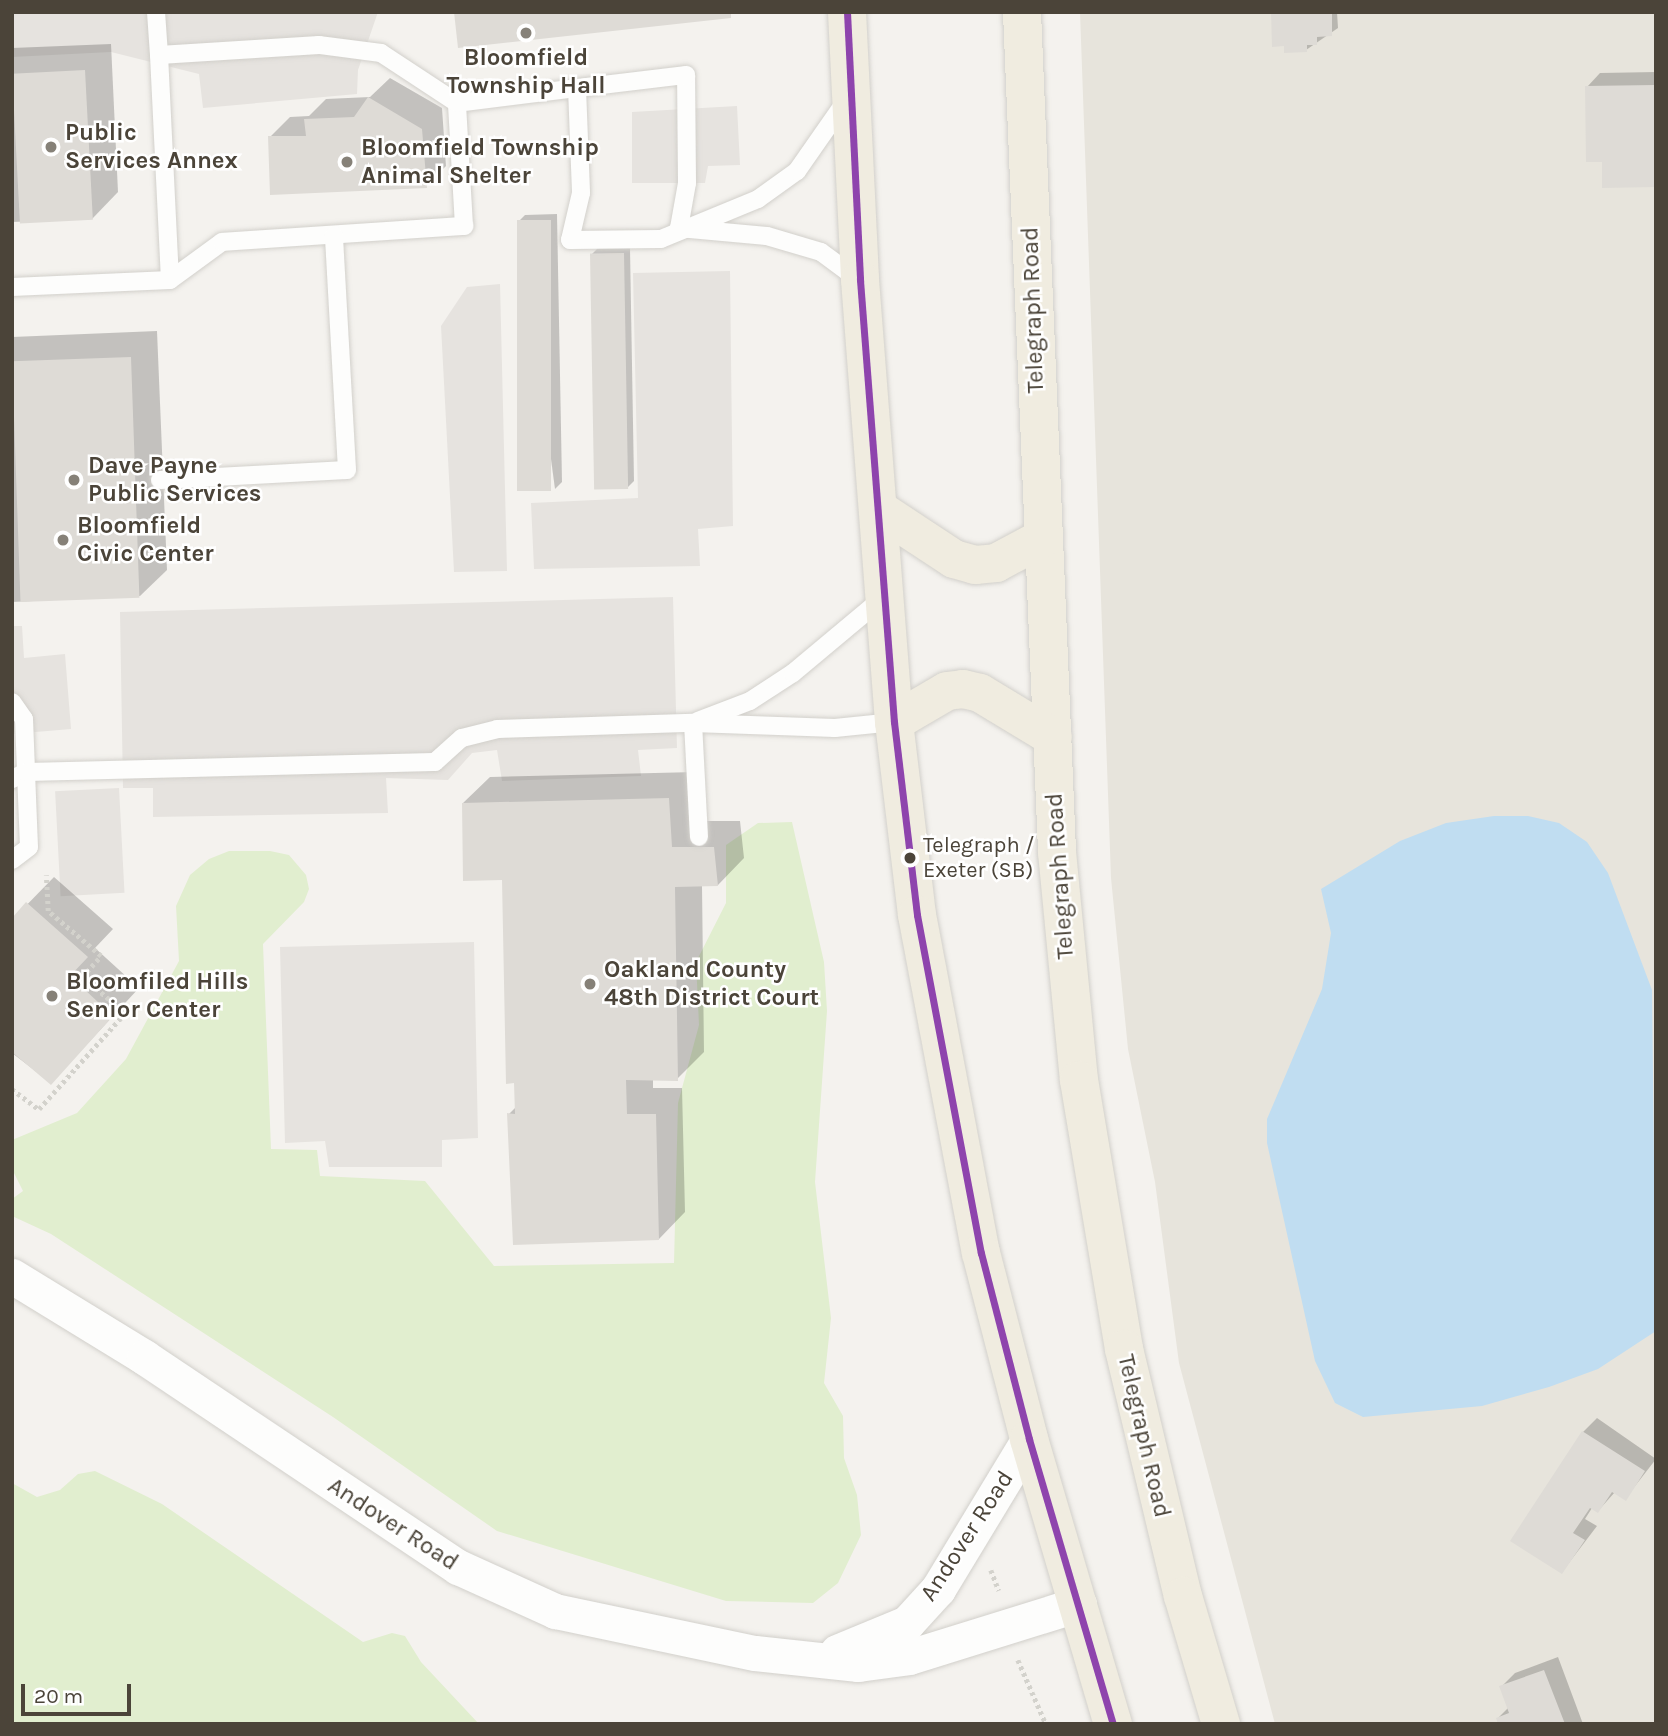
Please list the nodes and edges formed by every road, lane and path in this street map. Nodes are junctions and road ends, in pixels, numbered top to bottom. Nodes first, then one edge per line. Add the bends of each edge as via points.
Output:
1 (156, 12) edge
2 (847, 12) edge
3 (1022, 12) edge
4 (159, 55) junction
5 (577, 88) junction
6 (850, 93) junction
7 (457, 103) junction
8 (679, 228) junction
9 (334, 234) junction
10 (170, 280) junction
11 (860, 281) junction
12 (12, 287) edge
13 (160, 480) dead end
14 (881, 511) junction
15 (1043, 538) junction
16 (885, 596) junction
17 (12, 702) edge
18 (894, 722) junction
19 (693, 723) junction
20 (1053, 737) junction
21 (19, 775) edge
22 (699, 836) dead end
23 (12, 860) edge
24 (46, 875) dead end
25 (12, 1089) edge
26 (12, 1276) edge
27 (1029, 1438) junction
28 (990, 1567) dead end
29 (1004, 1602) dead end
30 (1079, 1604) junction
31 (1014, 1650) dead end
32 (821, 1657) junction
33 (1046, 1724) edge
34 (1113, 1724) edge
35 (1221, 1724) edge

1 - 4 lane
2 - 6 highway
3 - 15 highway, Telegraph Road
4 - 7 lane via 319,45 380,53
4 - 10 lane
5 - 7 lane
5 - 8 lane via 686,75 687,183
5 - 8 lane via 581,194 570,240 661,239
6 - 8 lane via 797,171 758,199
6 - 11 highway
7 - 9 lane via 464,226
8 - 11 lane via 767,236 821,252
9 - 10 lane via 222,242
9 - 13 lane via 347,470
10 - 12 lane
11 - 14 highway
14 - 15 highway via 954,559 975,565 996,563
14 - 16 highway
15 - 20 highway, Telegraph Road
16 - 18 highway
16 - 19 lane via 772,687 750,701
17 - 21 lane via 24,719
18 - 19 lane via 835,727
18 - 20 highway via 947,691 963,689 980,692
18 - 27 highway via 931,1000 981,1252
19 - 21 lane via 497,729 462,738 435,762
19 - 22 lane
20 - 35 highway, Telegraph Road via 1066,966 1108,1264 1162,1513
21 - 23 lane via 29,847
24 - 25 path via 48,911 101,956 82,976 125,1013 38,1109
26 - 32 street, Andover Road via 144,1357 458,1567 507,1593 555,1611 755,1653
27 - 30 highway
27 - 32 street, Andover Road via 939,1589 907,1623
28 - 29 path
30 - 32 street, Andover Road via 909,1657 858,1664
30 - 34 highway
31 - 33 path

